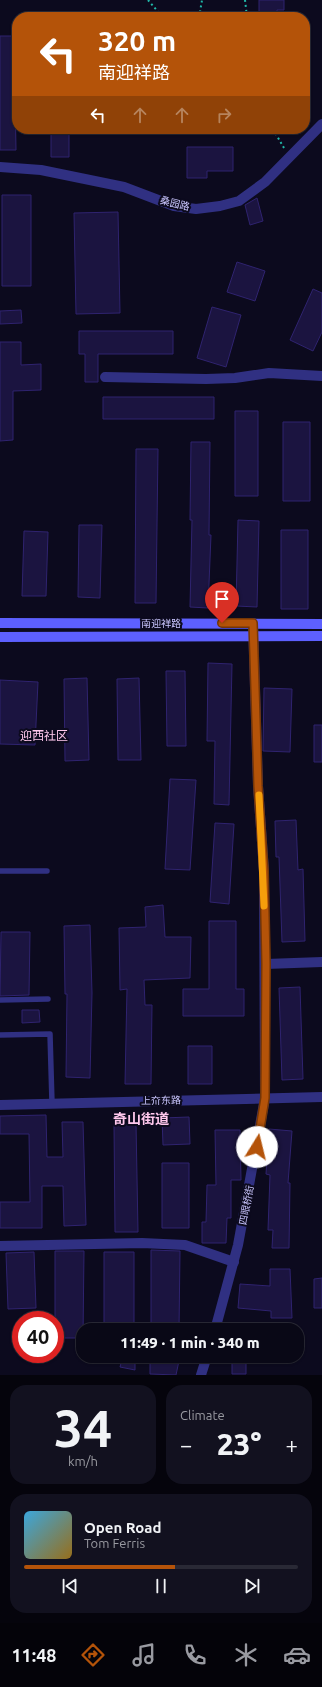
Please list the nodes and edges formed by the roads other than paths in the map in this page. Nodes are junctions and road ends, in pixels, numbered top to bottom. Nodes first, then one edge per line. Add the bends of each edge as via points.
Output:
1 (322, 124) edge
2 (0, 167) edge
3 (322, 376) edge
4 (105, 377) dead end
5 (0, 623) edge
6 (253, 623) junction
7 (322, 624) edge
8 (253, 636) junction
9 (322, 636) edge
10 (0, 637) edge
11 (0, 871) edge
12 (47, 871) dead end
13 (322, 962) edge
14 (266, 964) junction
15 (48, 999) dead end
16 (0, 1000) edge
17 (0, 1035) edge
18 (322, 1097) edge
19 (265, 1098) junction
20 (52, 1103) junction
21 (0, 1105) edge
22 (0, 1246) edge
23 (234, 1262) junction
24 (216, 1323) edge
25 (205, 1363) edge
26 (201, 1375) edge

1 - 2 street, 桑园路 via 265,182 239,201 220,206 196,209 174,206 124,187 41,170
3 - 4 street via 269,373 206,379
5 - 6 main road, 南迎祥路
6 - 7 main road, 南迎祥路
6 - 8 street, 四眼桥街
8 - 9 main road, 南迎祥路
8 - 10 main road, 南迎祥路
8 - 14 street, 四眼桥街
11 - 12 lane
13 - 14 street
14 - 19 street, 四眼桥街
15 - 16 lane
17 - 20 lane via 50,1034
18 - 19 street, 上夼东路
19 - 20 street, 上夼东路
19 - 23 street, 四眼桥街
20 - 21 street, 上夼东路
22 - 23 street via 142,1243 185,1245
23 - 24 street, 四眼桥街
25 - 26 street

